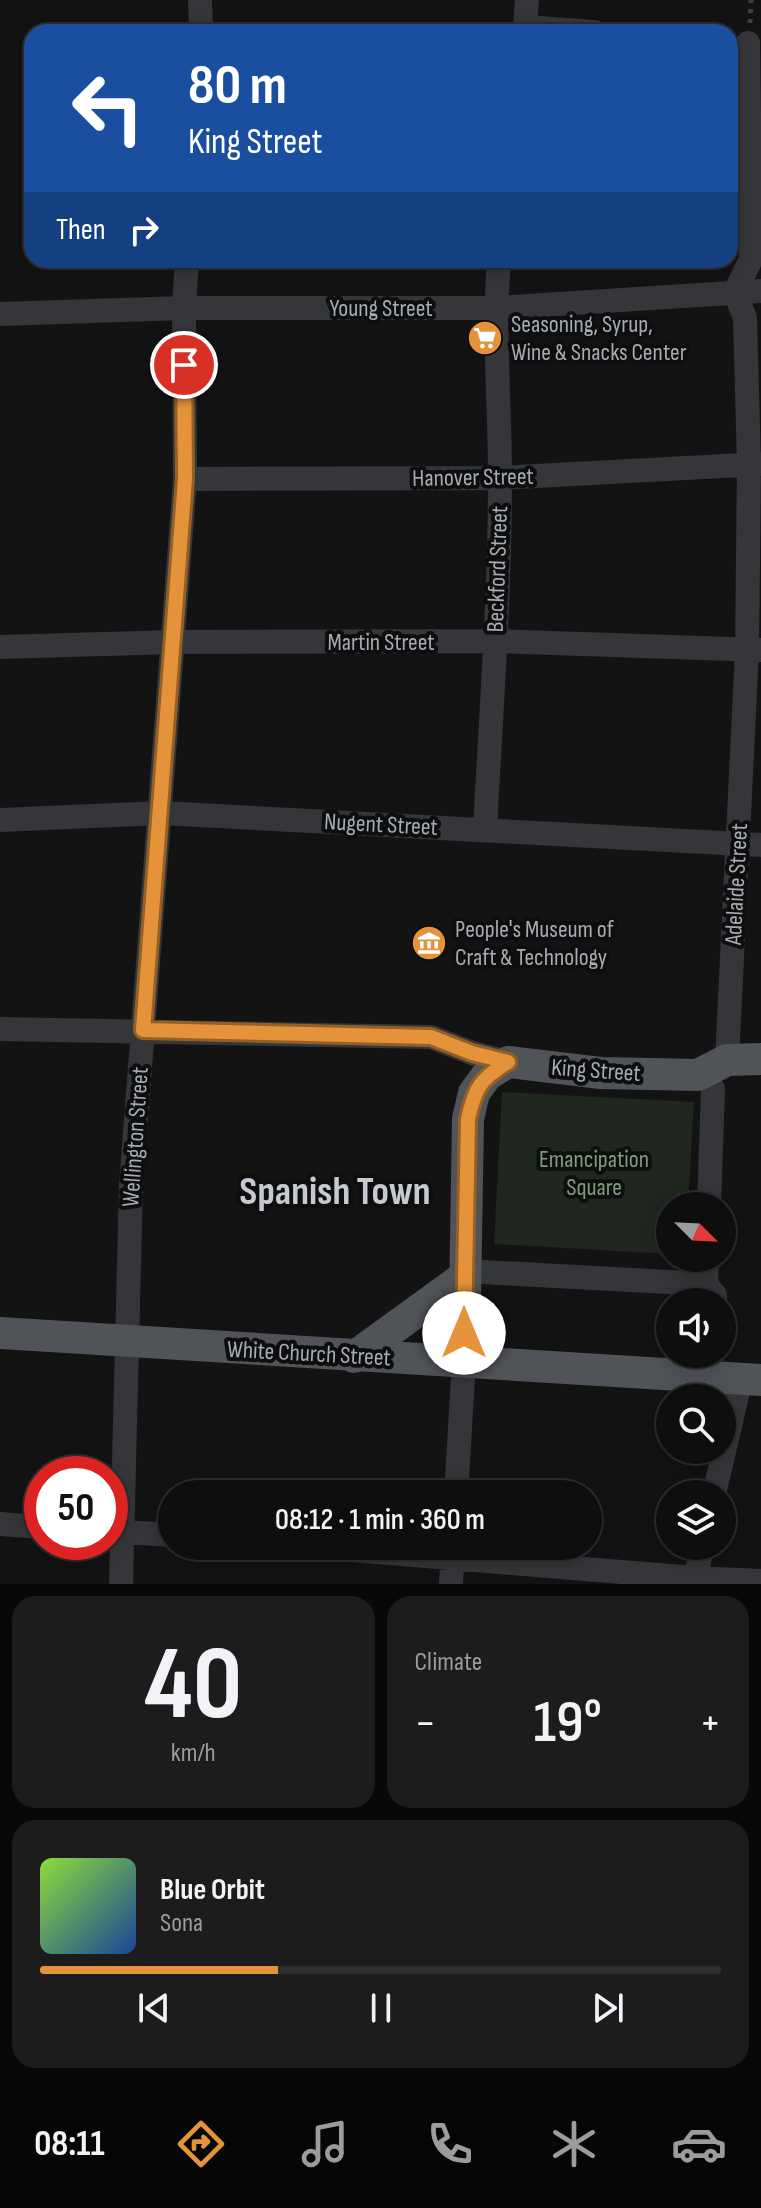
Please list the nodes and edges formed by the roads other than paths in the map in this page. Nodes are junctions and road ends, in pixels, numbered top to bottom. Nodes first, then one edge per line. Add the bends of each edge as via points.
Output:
1 (200, 0) edge
2 (527, 0) edge
3 (201, 24) edge
4 (524, 24) edge
5 (746, 42) edge
6 (186, 268) edge
7 (498, 268) edge
8 (761, 291) edge
9 (735, 292) junction
10 (184, 308) junction
11 (495, 308) junction
12 (0, 314) edge
13 (755, 464) edge
14 (500, 478) junction
15 (185, 479) junction
16 (495, 641) junction
17 (174, 642) junction
18 (0, 647) edge
19 (754, 651) edge
20 (161, 813) junction
21 (0, 820) edge
22 (485, 829) junction
23 (749, 845) edge
24 (0, 1029) edge
25 (143, 1030) junction
26 (761, 1059) edge
27 (727, 1060) junction
28 (508, 1062) junction
29 (713, 1089) dead end
30 (709, 1192) edge
31 (464, 1274) junction
32 (656, 1289) edge
33 (0, 1333) edge
34 (127, 1341) junction
35 (354, 1357) junction
36 (464, 1361) junction
37 (731, 1372) edge
38 (120, 1456) edge
39 (457, 1480) edge
40 (716, 1480) edge
41 (0, 1524) edge
42 (24, 1526) edge
43 (128, 1533) edge
44 (158, 1534) edge
45 (119, 1560) edge
46 (452, 1560) edge
47 (520, 1560) edge
48 (699, 1560) edge
49 (695, 1581) edge
50 (761, 1581) edge
51 (121, 1584) edge
52 (451, 1584) edge

1 - 3 street
2 - 4 street
5 - 9 street via 751,259
6 - 10 street, Wellington Street
7 - 11 street, Beckford Street
8 - 9 street, Young Street
9 - 11 street, Young Street
9 - 13 street, Adelaide Street via 745,318
10 - 11 street, Young Street
10 - 12 street, Young Street
10 - 15 street, Wellington Street
11 - 14 street, Beckford Street
13 - 14 street, Hanover Street
13 - 19 street, Adelaide Street
14 - 15 street, Hanover Street
14 - 16 street, Beckford Street
15 - 17 street, Wellington Street
16 - 17 street, Martin Street
16 - 19 street, Martin Street
16 - 22 street, Beckford Street
17 - 18 street, Martin Street
17 - 20 street, Wellington Street
19 - 23 street, Adelaide Street
20 - 21 street, Nugent Street
20 - 22 street, Nugent Street
20 - 25 street, Wellington Street
22 - 23 street, Nugent Street
23 - 27 street, Adelaide Street
24 - 25 street, King Street
25 - 28 street, King Street via 431,1037
25 - 34 street, Wellington Street via 131,1185
26 - 27 main road, King Street
27 - 28 main road, King Street via 698,1075 601,1073
28 - 31 main road via 487,1075 474,1093 468,1119
29 - 30 street
31 - 32 street
31 - 35 main road
31 - 36 main road
33 - 34 main road, White Church Street
34 - 35 main road, White Church Street
34 - 38 street, Wellington Street
35 - 36 main road, White Church Street
36 - 37 main road, White Church Street
36 - 39 street
37 - 40 street
41 - 42 street
43 - 44 street
45 - 51 street, Wellington Street
46 - 52 street
47 - 49 street
48 - 49 street
49 - 50 street

